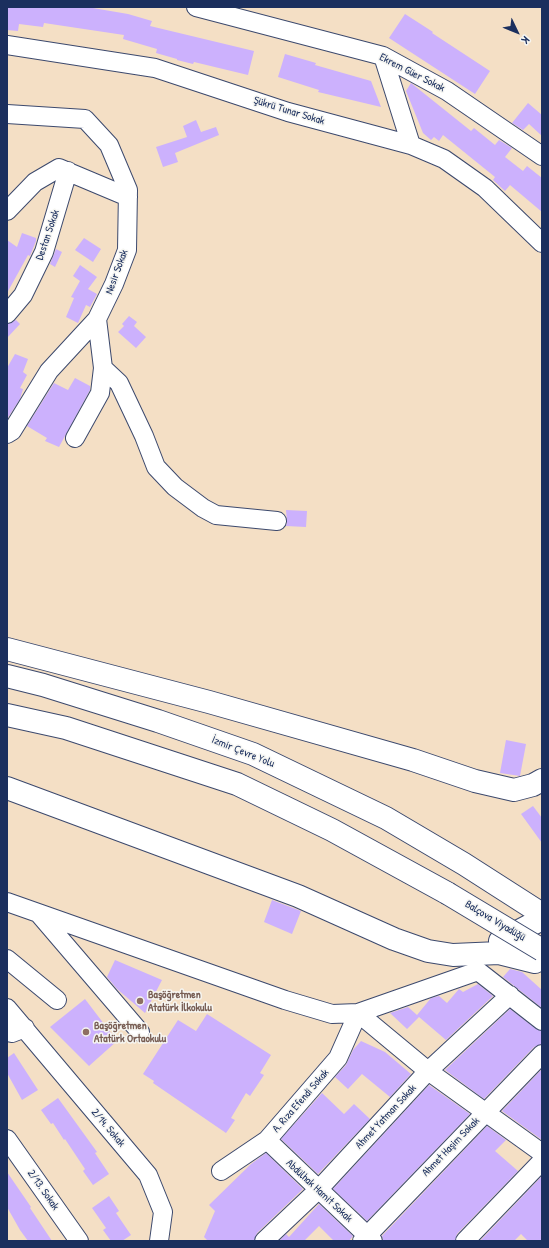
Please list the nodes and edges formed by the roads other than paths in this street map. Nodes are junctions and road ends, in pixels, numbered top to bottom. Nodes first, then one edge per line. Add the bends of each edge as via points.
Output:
1 (196, 7) edge
2 (7, 45) edge
3 (383, 56) junction
4 (7, 114) edge
5 (411, 145) junction
6 (542, 156) edge
7 (68, 171) junction
8 (128, 197) junction
9 (7, 211) edge
10 (542, 243) edge
11 (7, 313) edge
12 (97, 320) junction
13 (103, 368) junction
14 (7, 434) edge
15 (75, 438) dead end
16 (277, 521) dead end
17 (7, 649) edge
18 (7, 676) edge
19 (7, 715) edge
20 (542, 780) edge
21 (7, 788) edge
22 (7, 902) edge
23 (37, 913) junction
24 (542, 914) edge
25 (542, 919) edge
26 (467, 954) junction
27 (539, 956) edge
28 (7, 960) edge
29 (510, 995) junction
30 (57, 1000) dead end
31 (7, 1008) edge
32 (358, 1013) junction
33 (542, 1021) edge
34 (24, 1028) junction
35 (7, 1032) edge
36 (140, 1032) dead end
37 (542, 1054) edge
38 (428, 1071) junction
39 (485, 1112) junction
40 (7, 1139) edge
41 (267, 1140) junction
42 (542, 1153) edge
43 (542, 1161) edge
44 (221, 1171) dead end
45 (319, 1190) junction
46 (367, 1239) edge
47 (79, 1241) edge
48 (159, 1241) edge
49 (264, 1241) edge
50 (465, 1241) edge

1 - 3 street, Ekrem Güer Sokak
2 - 5 street, Şükrü Tunar Sokak via 155,68 288,112
3 - 5 street
3 - 6 street, Ekrem Güer Sokak via 447,91
4 - 8 street, Nesir Sokak via 86,120 109,145 128,190
5 - 10 street, Şükrü Tunar Sokak via 444,159 485,188
7 - 8 street
7 - 9 street via 59,168 35,182
7 - 11 street, Destan Sokak via 44,252 23,295
8 - 12 street, Nesir Sokak via 127,250
12 - 13 street
12 - 14 street, Nesir Sokak via 49,371 12,431
13 - 15 street via 100,393
13 - 16 street via 119,383 156,467 175,487 216,515
17 - 20 highway via 209,702 413,760 475,781 514,790
18 - 24 highway, İzmir Çevre Yolu via 158,721 253,754 386,818
19 - 27 highway, Balçova Viyadüğü, bridge via 66,728 237,784 332,830 447,893
21 - 26 highway via 298,896 394,939 428,951 453,955
22 - 23 street
23 - 32 street via 284,1000 332,1014
23 - 36 street
25 - 26 highway via 508,938
26 - 27 highway
28 - 30 street
29 - 32 street via 478,972
29 - 33 street
29 - 38 street, Ahmet Yatman Sokak
31 - 34 street, 2/14. Sokak
32 - 38 street
32 - 41 street, A. Rıza Efendi Sokak via 338,1058
34 - 35 street via 12,1033
34 - 48 street, 2/14. Sokak via 148,1175 163,1212
37 - 39 street, Ahmet Haşim Sokak
38 - 39 street
38 - 45 street, Ahmet Yatman Sokak
39 - 42 street
39 - 46 street, Ahmet Haşim Sokak
40 - 47 street, 2/13. Sokak
41 - 44 street, A. Rıza Efendi Sokak
41 - 45 street, Abdülhak Hamit Sokak
43 - 50 street
45 - 46 street, Abdülhak Hamit Sokak
45 - 49 street, Ahmet Yatman Sokak

